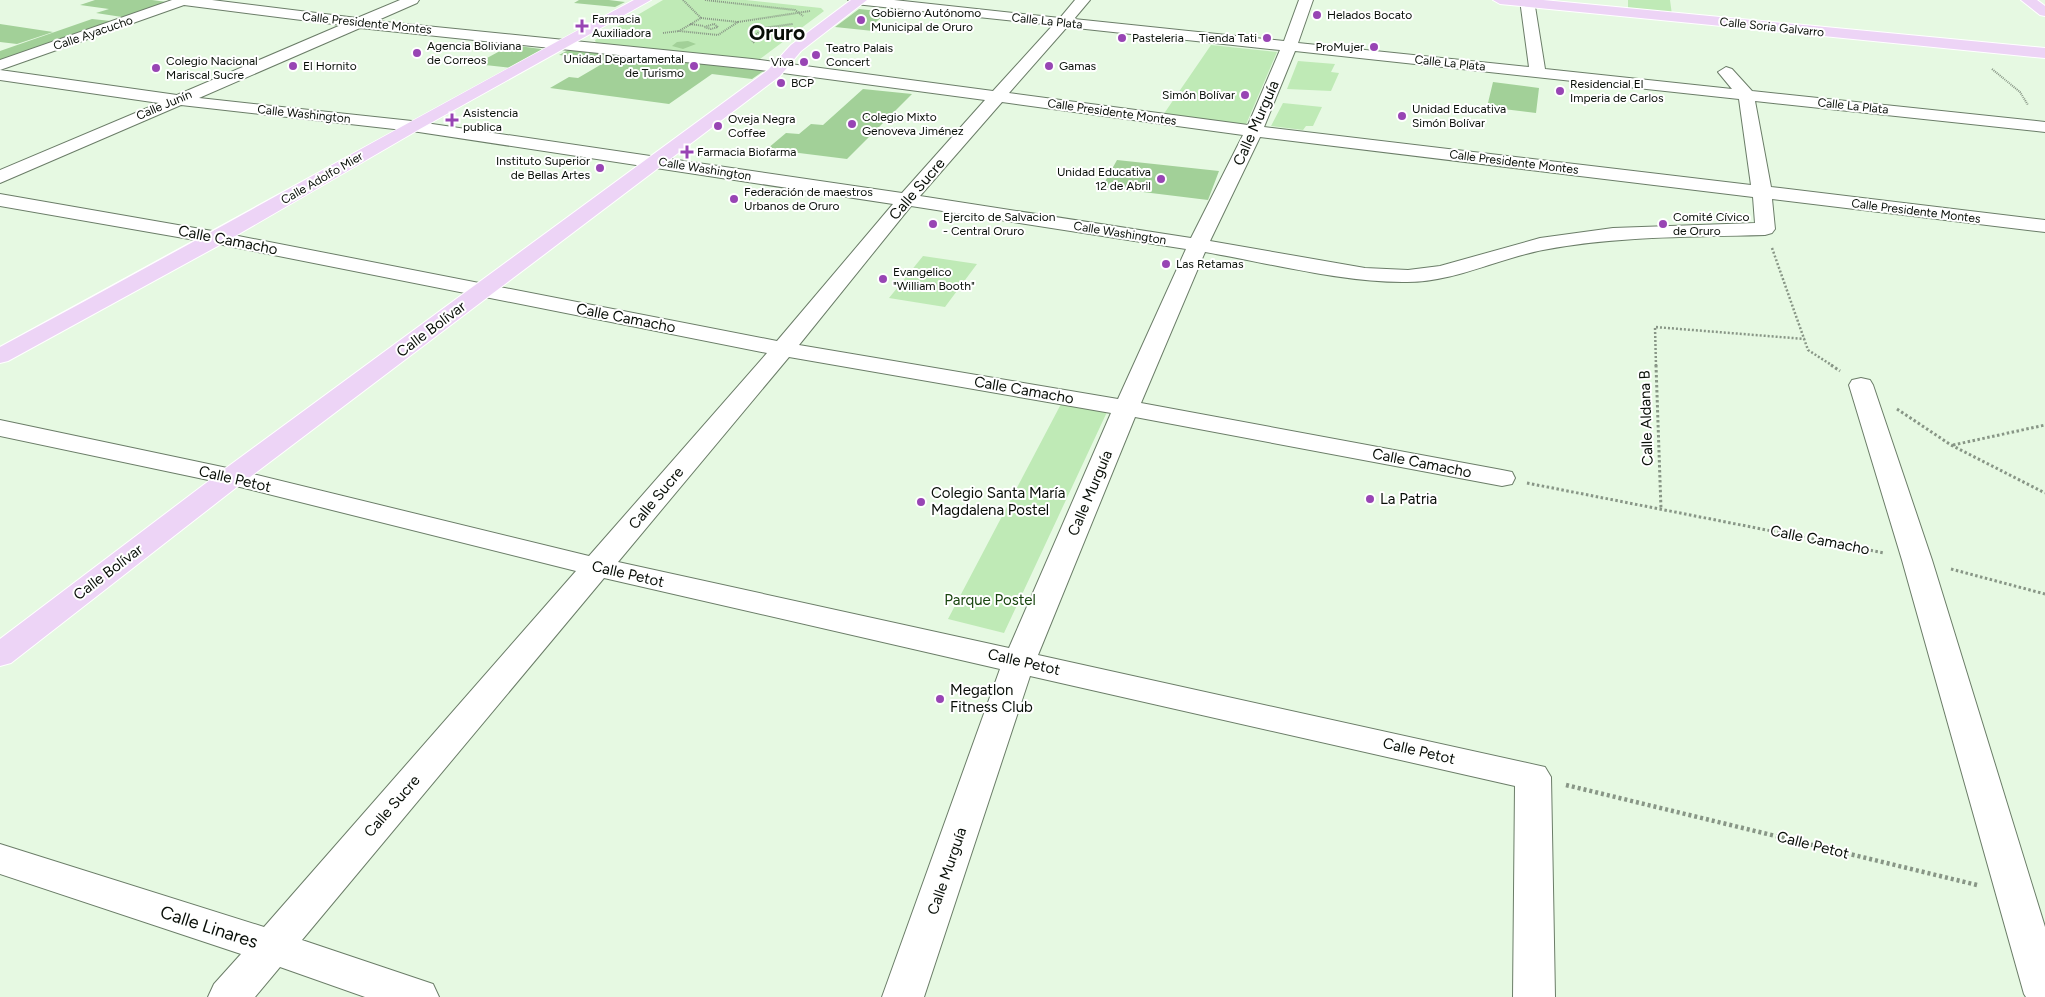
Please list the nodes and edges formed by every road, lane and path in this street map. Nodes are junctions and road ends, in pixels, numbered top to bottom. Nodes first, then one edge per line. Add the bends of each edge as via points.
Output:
1 (179, 0) edge
2 (184, 0) edge
3 (412, 0) edge
4 (644, 0) edge
5 (683, 0) edge
6 (705, 0) edge
7 (855, 0) edge
8 (859, 0) edge
9 (1083, 0) edge
10 (1306, 0) edge
11 (1500, 0) edge
12 (2028, 0) edge
13 (1527, 1) edge
14 (815, 10) dead end
15 (2045, 12) edge
16 (799, 13) junction
17 (701, 18) junction
18 (721, 20) junction
19 (800, 21) dead end
20 (738, 22) junction
21 (1062, 22) junction
22 (358, 23) junction
23 (690, 24) junction
24 (714, 24) junction
25 (704, 26) junction
26 (717, 27) junction
27 (706, 28) junction
28 (728, 28) junction
29 (789, 29) dead end
30 (699, 33) junction
31 (566, 44) junction
32 (1962, 46) junction
33 (762, 47) dead end
34 (1289, 47) junction
35 (2045, 53) edge
36 (0, 65) edge
37 (781, 68) junction
38 (1538, 72) junction
39 (1726, 72) dead end
40 (0, 75) edge
41 (1746, 94) junction
42 (998, 97) junction
43 (176, 100) junction
44 (412, 126) junction
45 (1254, 130) junction
46 (2043, 130) edge
47 (654, 161) junction
48 (0, 176) edge
49 (1762, 193) junction
50 (907, 199) junction
51 (0, 200) edge
52 (2045, 226) edge
53 (1765, 229) junction
54 (218, 238) junction
55 (1198, 245) junction
56 (483, 290) junction
57 (1805, 339) junction
58 (783, 349) junction
59 (0, 356) edge
60 (1861, 385) junction
61 (1126, 408) junction
62 (2045, 425) edge
63 (0, 428) edge
64 (1951, 445) junction
65 (232, 477) junction
66 (1502, 478) joint
67 (2045, 493) edge
68 (1660, 509) junction
69 (1917, 560) junction
70 (597, 567) junction
71 (2045, 594) edge
72 (0, 654) edge
73 (1019, 661) junction
74 (1533, 777) junction
75 (0, 859) edge
76 (2014, 894) junction
77 (272, 947) junction
78 (2045, 994) edge
79 (229, 997) edge
80 (418, 997) edge
81 (903, 997) edge
82 (1534, 997) edge

1 - 2 street, Calle Presidente Montes
2 - 22 street, Calle Presidente Montes
2 - 36 street, Calle Ayacucho
3 - 22 street, Calle Junín
4 - 31 main road, Calle Adolfo Mier
5 - 17 path
6 - 16 path
7 - 8 street, Calle La Plata
8 - 21 street, Calle La Plata
8 - 37 main road, Calle Bolívar via 796,48
9 - 21 street, Calle Sucre
10 - 34 street, Calle Murguía
11 - 13 main road, Calle Soria Galvarro
12 - 15 main road
13 - 32 main road, Calle Soria Galvarro
13 - 38 street
14 - 16 path
16 - 19 path via 805,18
16 - 20 path
17 - 18 path
17 - 23 path
18 - 20 path
18 - 24 path
20 - 28 path
21 - 34 street, Calle La Plata
21 - 42 street, Calle Sucre
22 - 31 street, Calle Presidente Montes
22 - 43 street, Calle Junín
23 - 25 path
23 - 30 path via 679,31
24 - 25 path
24 - 26 path
25 - 27 path
26 - 27 path
26 - 28 path
27 - 30 path
28 - 30 path via 718,35
29 - 33 path via 796,24 775,25 758,32 751,39
31 - 37 street, Calle Presidente Montes
31 - 44 main road, Calle Adolfo Mier
32 - 35 main road, Calle Soria Galvarro
32 - 46 path via 2020,92
34 - 38 street, Calle La Plata
34 - 45 street, Calle Murguía
37 - 42 street, Calle Presidente Montes
37 - 47 main road, Calle Bolívar
38 - 41 street, Calle La Plata
39 - 41 street
40 - 43 street, Calle Washington
41 - 46 street, Calle La Plata
41 - 49 street
42 - 45 street, Calle Presidente Montes
42 - 50 street, Calle Sucre
43 - 44 street, Calle Washington
43 - 48 street, Calle Junín
44 - 47 street, Calle Washington
44 - 54 main road, Calle Adolfo Mier
45 - 49 street, Calle Presidente Montes
45 - 55 street, Calle Murguía
47 - 50 street, Calle Washington
47 - 56 main road, Calle Bolívar
49 - 52 street, Calle Presidente Montes
49 - 53 street
50 - 55 street, Calle Washington
50 - 58 street, Calle Sucre
51 - 54 street, Calle Camacho
53 - 55 street, Calle Washington via 1613,234 1540,244 1441,272 1408,276 1365,274
53 - 57 path
54 - 56 street, Calle Camacho
54 - 59 main road, Calle Adolfo Mier
55 - 61 street, Calle Murguía
56 - 58 street, Calle Camacho
56 - 65 main road, Calle Bolívar
57 - 60 path via 1808,350
57 - 68 path, Calle Aldana B via 1655,327
58 - 61 street, Calle Camacho
58 - 70 street, Calle Sucre
60 - 64 path
60 - 69 street
61 - 66 street, Calle Camacho
61 - 73 street, Calle Murguía
62 - 64 path
63 - 65 street, Calle Petot
64 - 67 path
65 - 70 street, Calle Petot
65 - 72 main road, Calle Bolívar
66 - 68 path, Calle Camacho
68 - 69 path, Calle Camacho
69 - 71 path, Calle Camacho
69 - 76 street
70 - 73 street, Calle Petot
70 - 77 street, Calle Sucre
73 - 74 street, Calle Petot
73 - 81 street, Calle Murguía
74 - 76 path, Calle Petot
74 - 82 street
75 - 77 street, Calle Linares
76 - 78 street
77 - 79 street, Calle Sucre
77 - 80 street, Calle Linares

